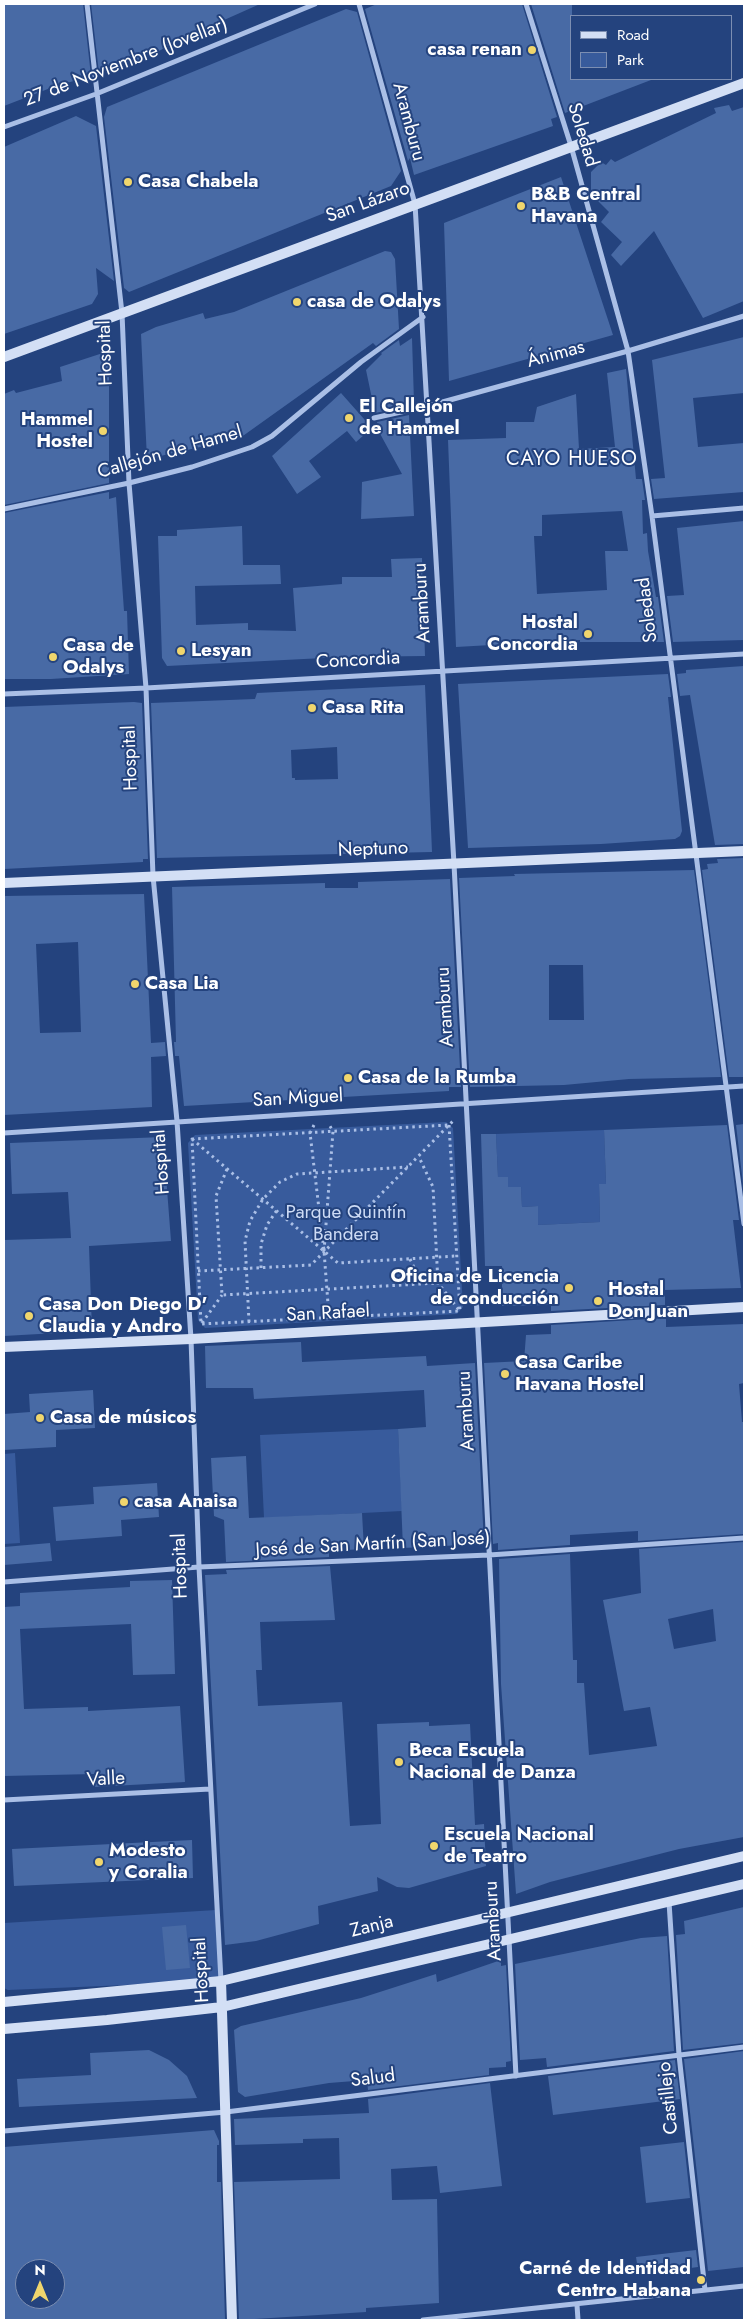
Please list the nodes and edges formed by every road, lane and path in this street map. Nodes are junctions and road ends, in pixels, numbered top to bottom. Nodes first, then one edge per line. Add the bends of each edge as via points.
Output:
1 (87, 4) edge
2 (315, 4) edge
3 (359, 4) edge
4 (526, 4) edge
5 (744, 83) edge
6 (96, 94) junction
7 (4, 126) edge
8 (570, 146) junction
9 (415, 204) junction
10 (122, 313) junction
11 (744, 316) edge
12 (423, 317) junction
13 (628, 351) junction
14 (4, 357) edge
15 (428, 406) junction
16 (374, 418) dead end
17 (129, 484) junction
18 (4, 508) edge
19 (744, 508) edge
20 (652, 516) junction
21 (744, 654) edge
22 (669, 658) junction
23 (441, 671) junction
24 (146, 688) junction
25 (4, 694) edge
26 (744, 851) edge
27 (696, 854) junction
28 (454, 864) junction
29 (153, 876) junction
30 (4, 883) edge
31 (744, 1086) edge
32 (725, 1087) junction
33 (466, 1105) junction
34 (321, 1113) junction
35 (178, 1121) junction
36 (449, 1125) junction
37 (333, 1131) junction
38 (4, 1133) edge
39 (310, 1133) junction
40 (192, 1139) junction
41 (419, 1157) junction
42 (408, 1167) junction
43 (227, 1169) junction
44 (314, 1172) junction
45 (330, 1172) junction
46 (263, 1199) junction
47 (277, 1210) junction
48 (744, 1224) edge
49 (324, 1251) junction
50 (456, 1256) junction
51 (436, 1257) junction
52 (410, 1259) junction
53 (246, 1268) junction
54 (261, 1268) junction
55 (220, 1270) junction
56 (187, 1271) junction
57 (199, 1271) junction
58 (438, 1283) junction
59 (326, 1289) junction
60 (248, 1293) junction
61 (222, 1295) junction
62 (744, 1307) edge
63 (460, 1311) junction
64 (329, 1317) junction
65 (249, 1322) junction
66 (201, 1324) junction
67 (477, 1324) junction
68 (330, 1332) junction
69 (250, 1336) junction
70 (191, 1339) junction
71 (4, 1346) edge
72 (744, 1538) edge
73 (489, 1555) junction
74 (198, 1567) junction
75 (4, 1582) edge
76 (210, 1789) junction
77 (4, 1800) edge
78 (744, 1856) edge
79 (744, 1884) edge
80 (669, 1902) junction
81 (508, 1912) junction
82 (510, 1939) junction
83 (221, 1981) junction
84 (4, 2002) edge
85 (222, 2007) junction
86 (4, 2029) edge
87 (744, 2047) edge
88 (679, 2055) junction
89 (516, 2076) junction
90 (226, 2112) junction
91 (4, 2131) edge
92 (744, 2286) edge
93 (705, 2290) junction
94 (577, 2305) junction
95 (232, 2320) edge
96 (423, 2320) edge
97 (578, 2320) edge

1 - 6 street, Hospital
2 - 6 street, 27 de Noviembre (Jovellar)
3 - 9 street, Aramburu
4 - 8 street, Soledad
5 - 8 main road, San Lázaro
6 - 7 street, 27 de Noviembre (Jovellar)
6 - 10 street, Hospital
8 - 9 main road, San Lázaro
8 - 13 street, Soledad
9 - 10 main road, San Lázaro
9 - 12 street, Aramburu
10 - 14 main road, San Lázaro
10 - 17 street, Hospital
11 - 13 street, Ánimas
12 - 15 street, Aramburu
12 - 17 street, Callejón de Hamel via 272,436 252,447
13 - 15 street, Ánimas
13 - 20 street, Soledad
15 - 16 street, Ánimas
15 - 23 street, Aramburu
17 - 18 street, Callejón de Hamel
17 - 24 street, Hospital
19 - 20 street
20 - 22 street, Soledad
21 - 22 street, Concordia
22 - 23 street, Concordia
22 - 27 street, Soledad
23 - 24 street, Concordia
23 - 28 street, Aramburu
24 - 25 street, Concordia
24 - 29 street, Hospital
26 - 27 main road, Neptuno
27 - 28 main road, Neptuno
27 - 32 street, Soledad
28 - 29 main road, Neptuno
28 - 33 street, Aramburu
29 - 30 main road, Neptuno
29 - 35 street, Hospital
31 - 32 street, San Miguel
32 - 33 street, San Miguel
32 - 48 street, Soledad
33 - 34 street, San Miguel
33 - 36 path
33 - 67 street, Aramburu
34 - 35 street, San Miguel
34 - 37 path
34 - 39 path
35 - 38 street, San Miguel
35 - 40 path
35 - 56 street, Hospital
36 - 37 path
36 - 41 path
36 - 50 path
37 - 39 path
37 - 45 path
39 - 40 path
39 - 44 path
40 - 43 path
40 - 57 path
41 - 42 path
41 - 51 path via 433,1187
42 - 45 path
42 - 49 path
43 - 46 path
43 - 55 path via 216,1196
44 - 45 path
44 - 46 path via 297,1174 280,1182
44 - 49 path
45 - 49 path
46 - 47 path
46 - 53 path via 250,1221 245,1242
47 - 49 path
47 - 54 path via 267,1225 261,1244
49 - 52 path via 338,1263
49 - 54 path via 311,1265
49 - 59 path
50 - 51 path
50 - 63 path
51 - 52 path
51 - 58 path
52 - 58 path via 418,1278
53 - 54 path
53 - 55 path
53 - 60 path
55 - 57 path
55 - 61 path
56 - 57 path
56 - 70 street, Hospital
57 - 66 path
58 - 59 path
58 - 63 path
59 - 60 path
59 - 64 path
60 - 61 path
60 - 65 path
61 - 66 path
62 - 67 main road, San Rafael
63 - 64 path
63 - 67 path
64 - 65 path
64 - 68 path
65 - 66 path
65 - 69 path
66 - 70 path
67 - 68 main road, San Rafael
67 - 73 street, Aramburu
68 - 69 main road, San Rafael
69 - 70 main road, San Rafael
70 - 71 main road, San Rafael
70 - 74 street, Hospital
72 - 73 street, José de San Martín (San José)
73 - 74 street, José de San Martín (San José)
73 - 81 street, Aramburu
74 - 75 street, José de San Martín (San José)
74 - 76 street, Hospital
76 - 77 street, Valle
76 - 83 street, Hospital
78 - 81 main road, Zanja
79 - 80 main road
80 - 82 main road
80 - 88 street, Castillejo
81 - 82 street, Aramburu
81 - 83 main road, Zanja
82 - 85 main road
82 - 89 street, Aramburu
83 - 84 main road, Zanja
83 - 85 main road, Hospital
85 - 86 main road
85 - 90 main road, Hospital
87 - 88 street, Salud
88 - 89 street, Salud
88 - 93 street, Castillejo
89 - 90 street, Salud
90 - 91 street, Salud
90 - 95 main road, Hospital
92 - 93 street
93 - 94 street
94 - 96 street
94 - 97 street

